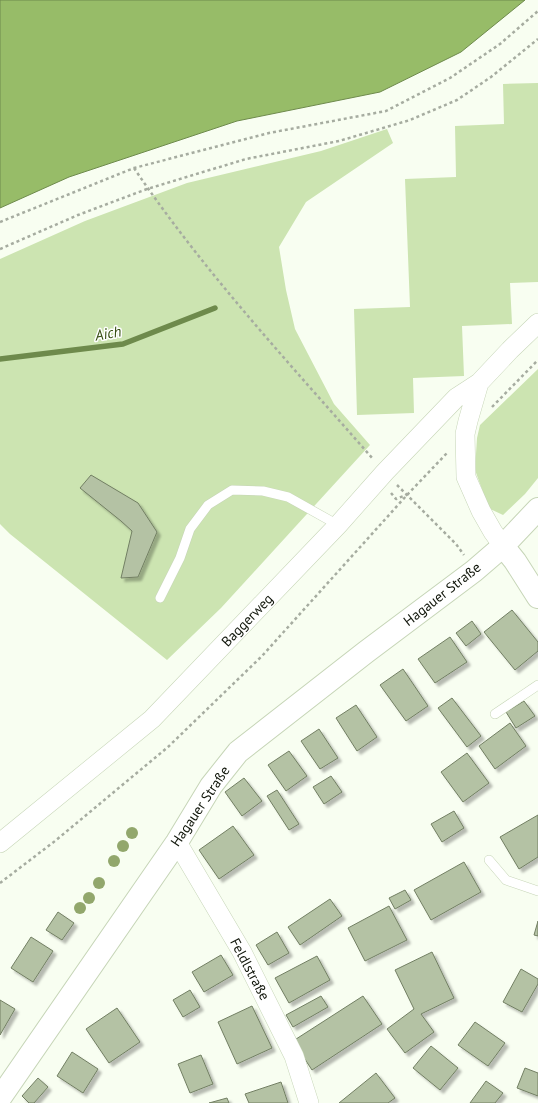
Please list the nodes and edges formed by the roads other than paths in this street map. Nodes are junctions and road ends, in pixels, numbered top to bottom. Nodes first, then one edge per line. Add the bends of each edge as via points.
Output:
1 (538, 323) edge
2 (479, 383) junction
3 (538, 509) edge
4 (338, 525) junction
5 (503, 546) junction
6 (538, 597) edge
7 (160, 598) dead end
8 (538, 685) edge
9 (495, 714) dead end
10 (177, 842) junction
11 (0, 843) edge
12 (489, 860) dead end
13 (538, 891) edge
14 (0, 1098) edge
15 (309, 1103) edge

1 - 2 street, Baggerweg
2 - 4 street, Baggerweg via 456,398
2 - 5 street, Baggerweg via 465,434 466,477 481,511
3 - 5 street, Hagauer Straße
4 - 7 lane via 288,497 263,491 232,490 208,504 190,529 180,558
4 - 11 street, Baggerweg via 152,719
5 - 6 street
5 - 10 street, Hagauer Straße via 238,752 211,786
8 - 9 lane
10 - 14 street, Hagauer Straße
10 - 15 street, Feldlstraße via 242,952 294,1056
12 - 13 lane via 506,880

